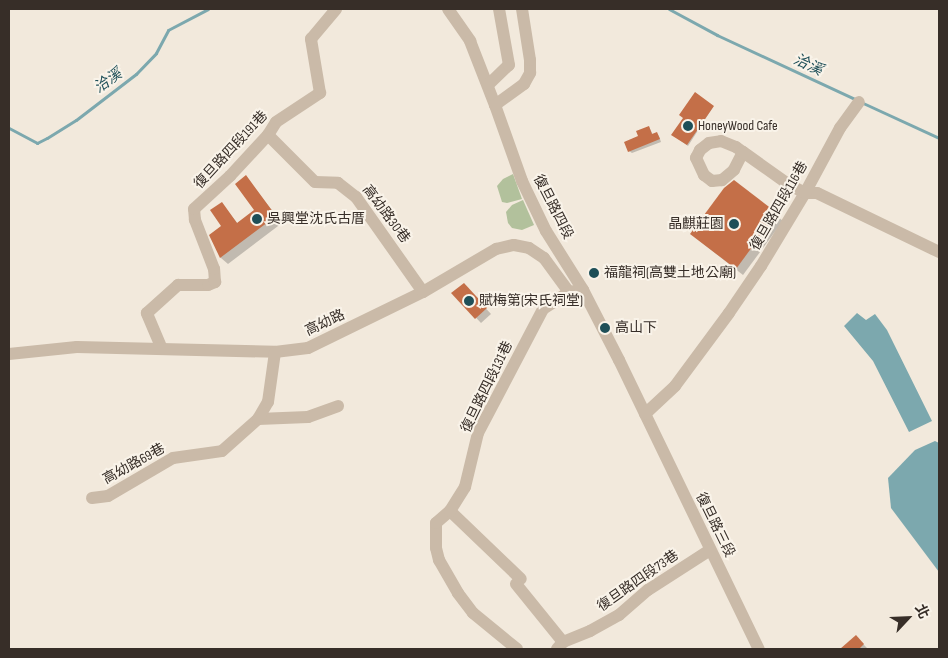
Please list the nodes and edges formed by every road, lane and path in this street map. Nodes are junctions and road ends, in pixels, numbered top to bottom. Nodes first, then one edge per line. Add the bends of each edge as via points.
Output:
1 (336, 9) edge
2 (448, 9) edge
3 (499, 9) edge
4 (522, 9) edge
5 (488, 85) junction
6 (859, 102) dead end
7 (495, 105) junction
8 (268, 135) junction
9 (744, 152) dead end
10 (805, 193) junction
11 (939, 252) edge
12 (583, 290) junction
13 (423, 292) junction
14 (569, 292) junction
15 (162, 349) junction
16 (275, 352) junction
17 (9, 354) edge
18 (338, 406) dead end
19 (645, 414) junction
20 (258, 419) junction
21 (92, 498) dead end
22 (450, 511) junction
23 (710, 550) junction
24 (560, 646) edge
25 (517, 649) edge
26 (759, 649) edge

1 - 8 street, 復旦路四段191巷 via 311,39 320,92 276,122
2 - 5 street, 復旦路四段 via 470,40
3 - 5 street via 509,65
4 - 7 street via 530,73 524,84
5 - 7 street, 復旦路四段
6 - 10 street, 復旦路四段116巷 via 840,128
7 - 12 street, 復旦路四段 via 522,181 546,231
8 - 13 street, 高幼路30巷 via 315,182 338,183 356,196
8 - 15 street, 復旦路四段191巷 via 194,210 214,269 215,282 178,285 147,313
9 - 10 street
10 - 11 street via 817,193
10 - 19 street, 復旦路四段116巷 via 729,313 675,386
12 - 14 street
12 - 19 street, 復旦路四段
13 - 14 street, 高幼路 via 496,249 514,245 529,248 544,258
13 - 16 street, 高幼路 via 308,348
14 - 22 street, 復旦路四段131巷 via 543,309 478,433 465,487
15 - 16 street, 高幼路
15 - 17 street, 高幼路 via 77,347
16 - 20 street, 高幼路69巷 via 268,402
18 - 20 street via 308,417
19 - 23 street, 復旦路三段
20 - 21 street, 高幼路69巷 via 222,451 174,458 108,496
22 - 24 street via 519,582
22 - 25 street, 復旦路四段131巷 via 436,523 439,560 474,613
23 - 24 street, 復旦路四段73巷 via 648,590 619,615
23 - 26 street, 復旦路三段

